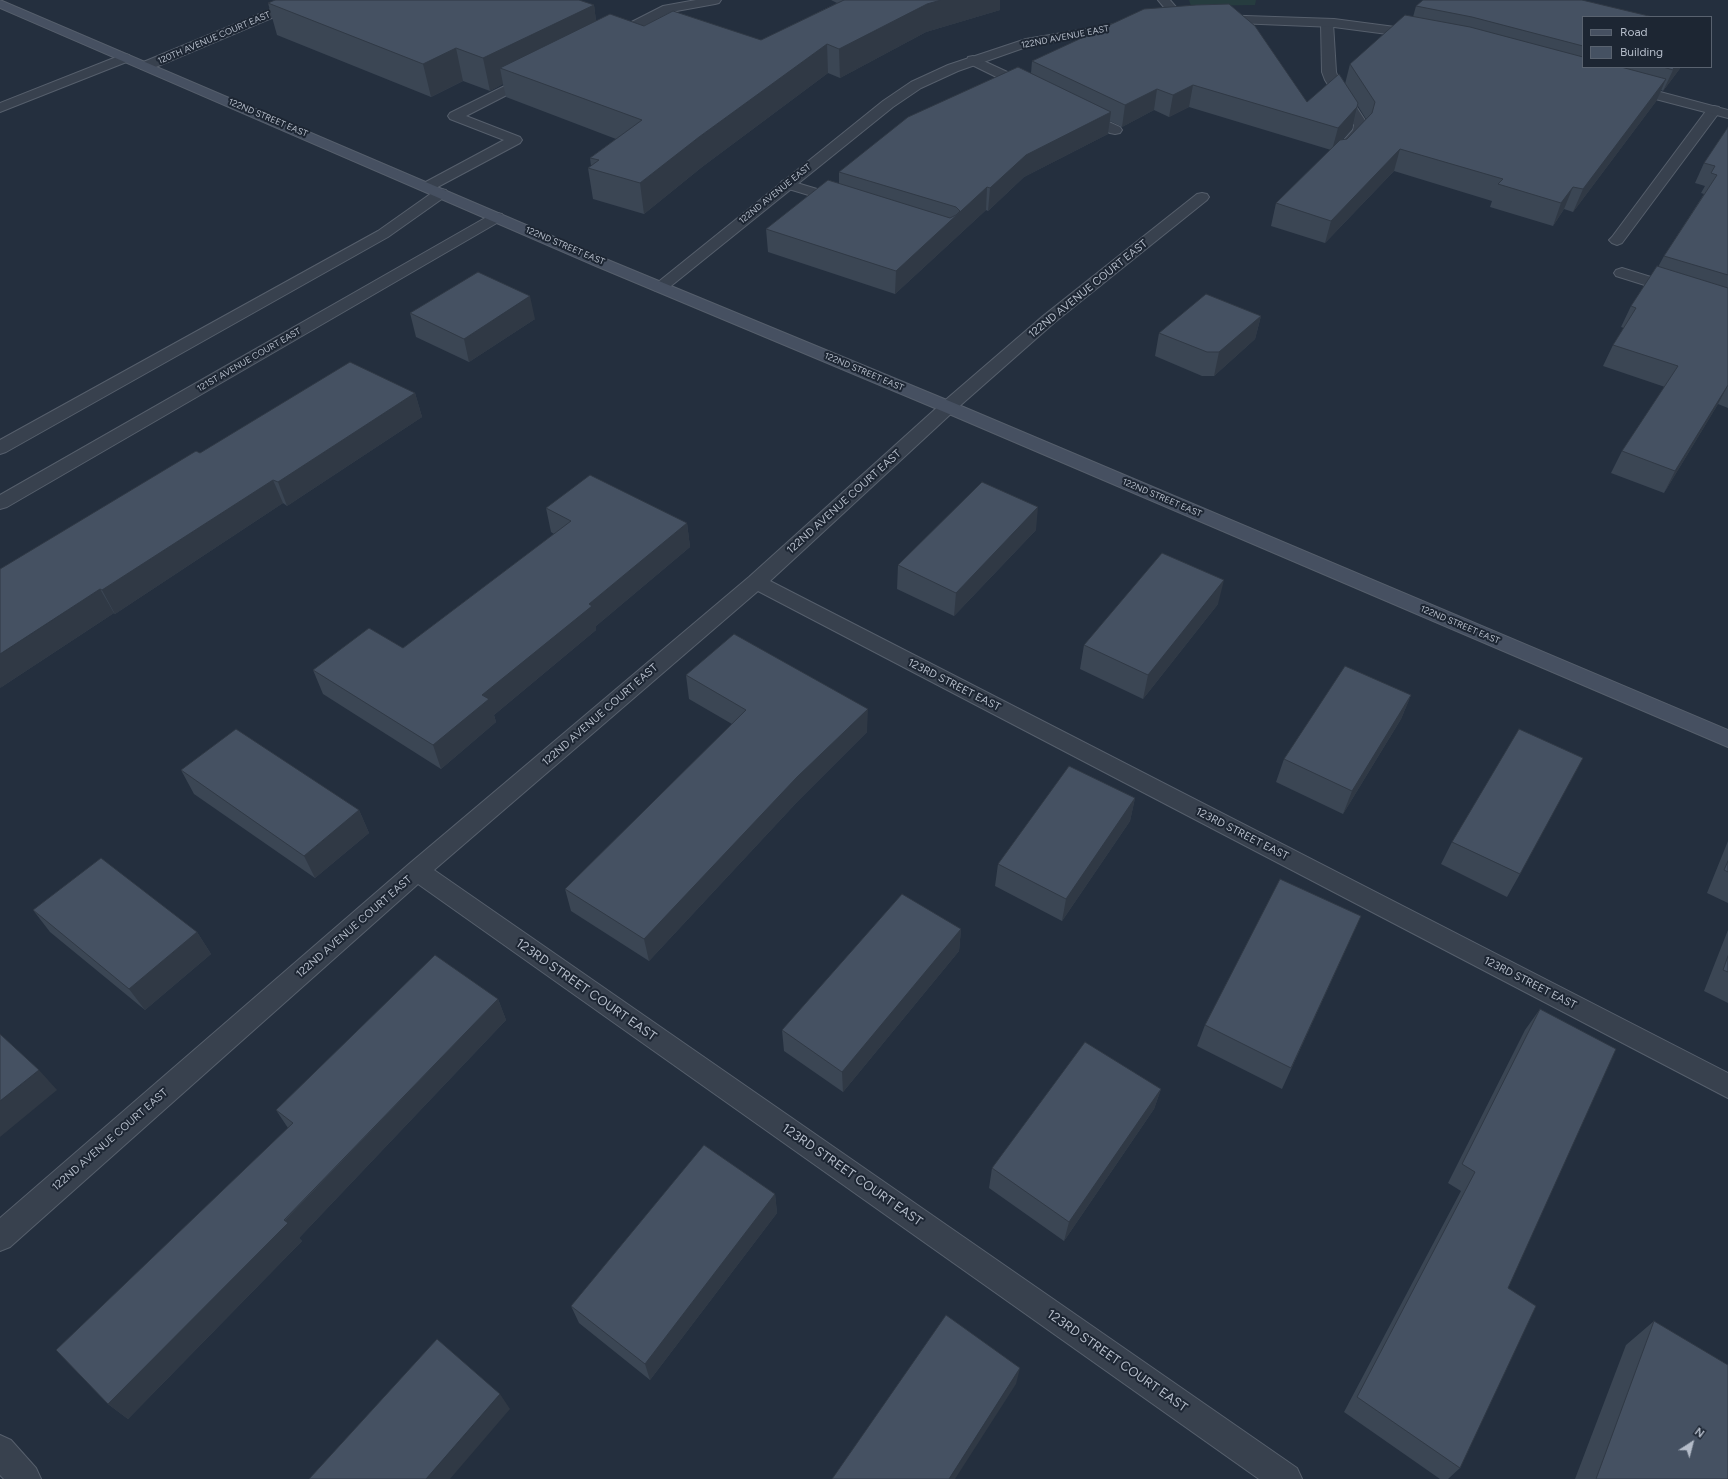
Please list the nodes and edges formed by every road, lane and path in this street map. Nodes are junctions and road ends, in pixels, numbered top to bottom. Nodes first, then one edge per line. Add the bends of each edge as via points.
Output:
1 (303, 0) edge
2 (715, 0) edge
3 (1164, 0) edge
4 (0, 4) edge
5 (1206, 20) edge
6 (1167, 22) edge
7 (1327, 23) junction
8 (1139, 24) edge
9 (1430, 36) edge
10 (603, 41) edge
11 (124, 58) junction
12 (973, 60) junction
13 (146, 66) junction
14 (540, 73) edge
15 (1616, 84) edge
16 (1037, 92) edge
17 (0, 108) edge
18 (1072, 109) edge
19 (1714, 110) junction
20 (1728, 114) edge
21 (1114, 130) dead end
22 (1335, 156) edge
23 (787, 184) junction
24 (434, 190) junction
25 (1202, 197) dead end
26 (858, 206) edge
27 (497, 217) junction
28 (1617, 240) dead end
29 (1622, 273) dead end
30 (660, 287) junction
31 (1728, 306) edge
32 (948, 407) junction
33 (0, 448) edge
34 (0, 503) edge
35 (756, 582) junction
36 (1728, 739) edge
37 (417, 871) junction
38 (1728, 1086) edge
39 (0, 1237) edge
40 (0, 1450) edge
41 (25, 1479) edge
42 (1286, 1479) edge

1 - 13 street, 120TH AVENUE COURT EAST
2 - 10 street via 667,9
3 - 6 street via 1187,20
4 - 11 street, 122ND STREET EAST
5 - 7 street via 1249,19
7 - 9 street
7 - 22 street via 1329,72 1361,125 1360,131
8 - 12 street, 122ND AVENUE EAST via 1030,42
11 - 13 street, 122ND STREET EAST
11 - 17 street
12 - 16 street
12 - 23 street, 122ND AVENUE EAST via 916,85
13 - 24 street, 122ND STREET EAST
14 - 24 street via 455,116 515,140
15 - 19 street
18 - 21 street
19 - 20 street
19 - 28 street
23 - 26 street
23 - 30 street, 122ND AVENUE EAST
24 - 27 street, 122ND STREET EAST
24 - 33 street via 383,234
25 - 32 street, 122ND AVENUE COURT EAST via 1050,319
27 - 30 street, 122ND STREET EAST
27 - 34 street, 121ST AVENUE COURT EAST
29 - 31 street
30 - 32 street, 122ND STREET EAST
32 - 35 street, 122ND AVENUE COURT EAST
32 - 36 street, 122ND STREET EAST
35 - 37 street, 122ND AVENUE COURT EAST
35 - 38 street, 123RD STREET EAST
37 - 39 street, 122ND AVENUE COURT EAST
37 - 42 street, 123RD STREET COURT EAST
40 - 41 street

